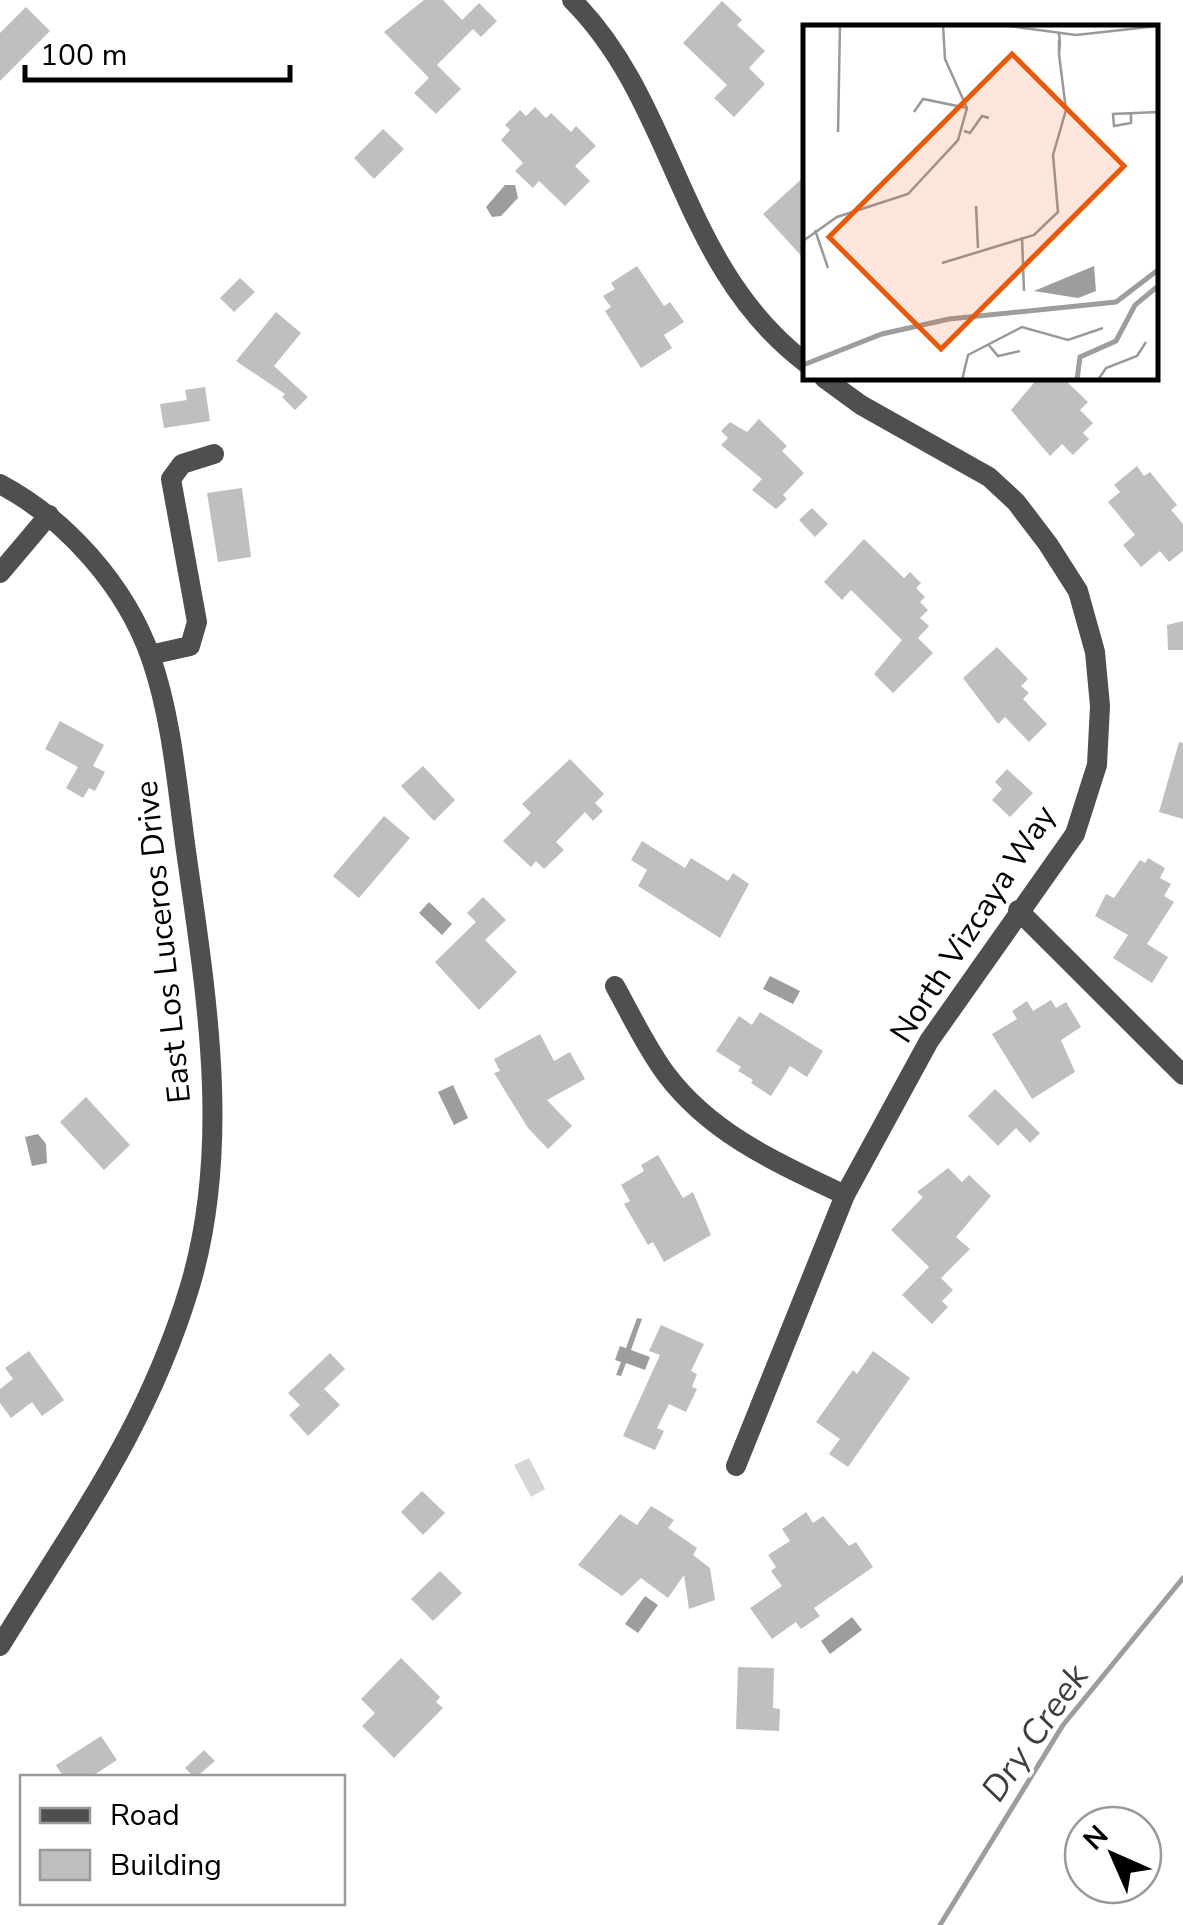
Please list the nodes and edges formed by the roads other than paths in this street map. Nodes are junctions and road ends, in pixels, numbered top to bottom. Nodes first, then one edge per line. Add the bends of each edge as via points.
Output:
1 (572, 0) edge
2 (803, 360) edge
3 (827, 380) edge
4 (214, 454) dead end
5 (0, 484) edge
6 (49, 515) junction
7 (0, 573) edge
8 (150, 655) junction
9 (1018, 910) junction
10 (614, 986) dead end
11 (1183, 1075) edge
12 (845, 1196) junction
13 (736, 1466) dead end
14 (0, 1646) edge

1 - 2 street via 626,73 727,277
3 - 9 street, North Vizcaya Way via 989,477 1016,502 1078,591 1100,706 1097,766 1074,834
4 - 8 street via 182,464 171,479 196,637 190,646
5 - 6 street, East Los Luceros Drive
6 - 7 street
6 - 8 street, East Los Luceros Drive via 118,593
8 - 14 street, East Los Luceros Drive via 170,730 212,1052 206,1203 191,1282 129,1442
9 - 11 street
9 - 12 street, North Vizcaya Way via 930,1041
10 - 12 street via 665,1072 698,1110 748,1148
12 - 13 street, North Vizcaya Way

